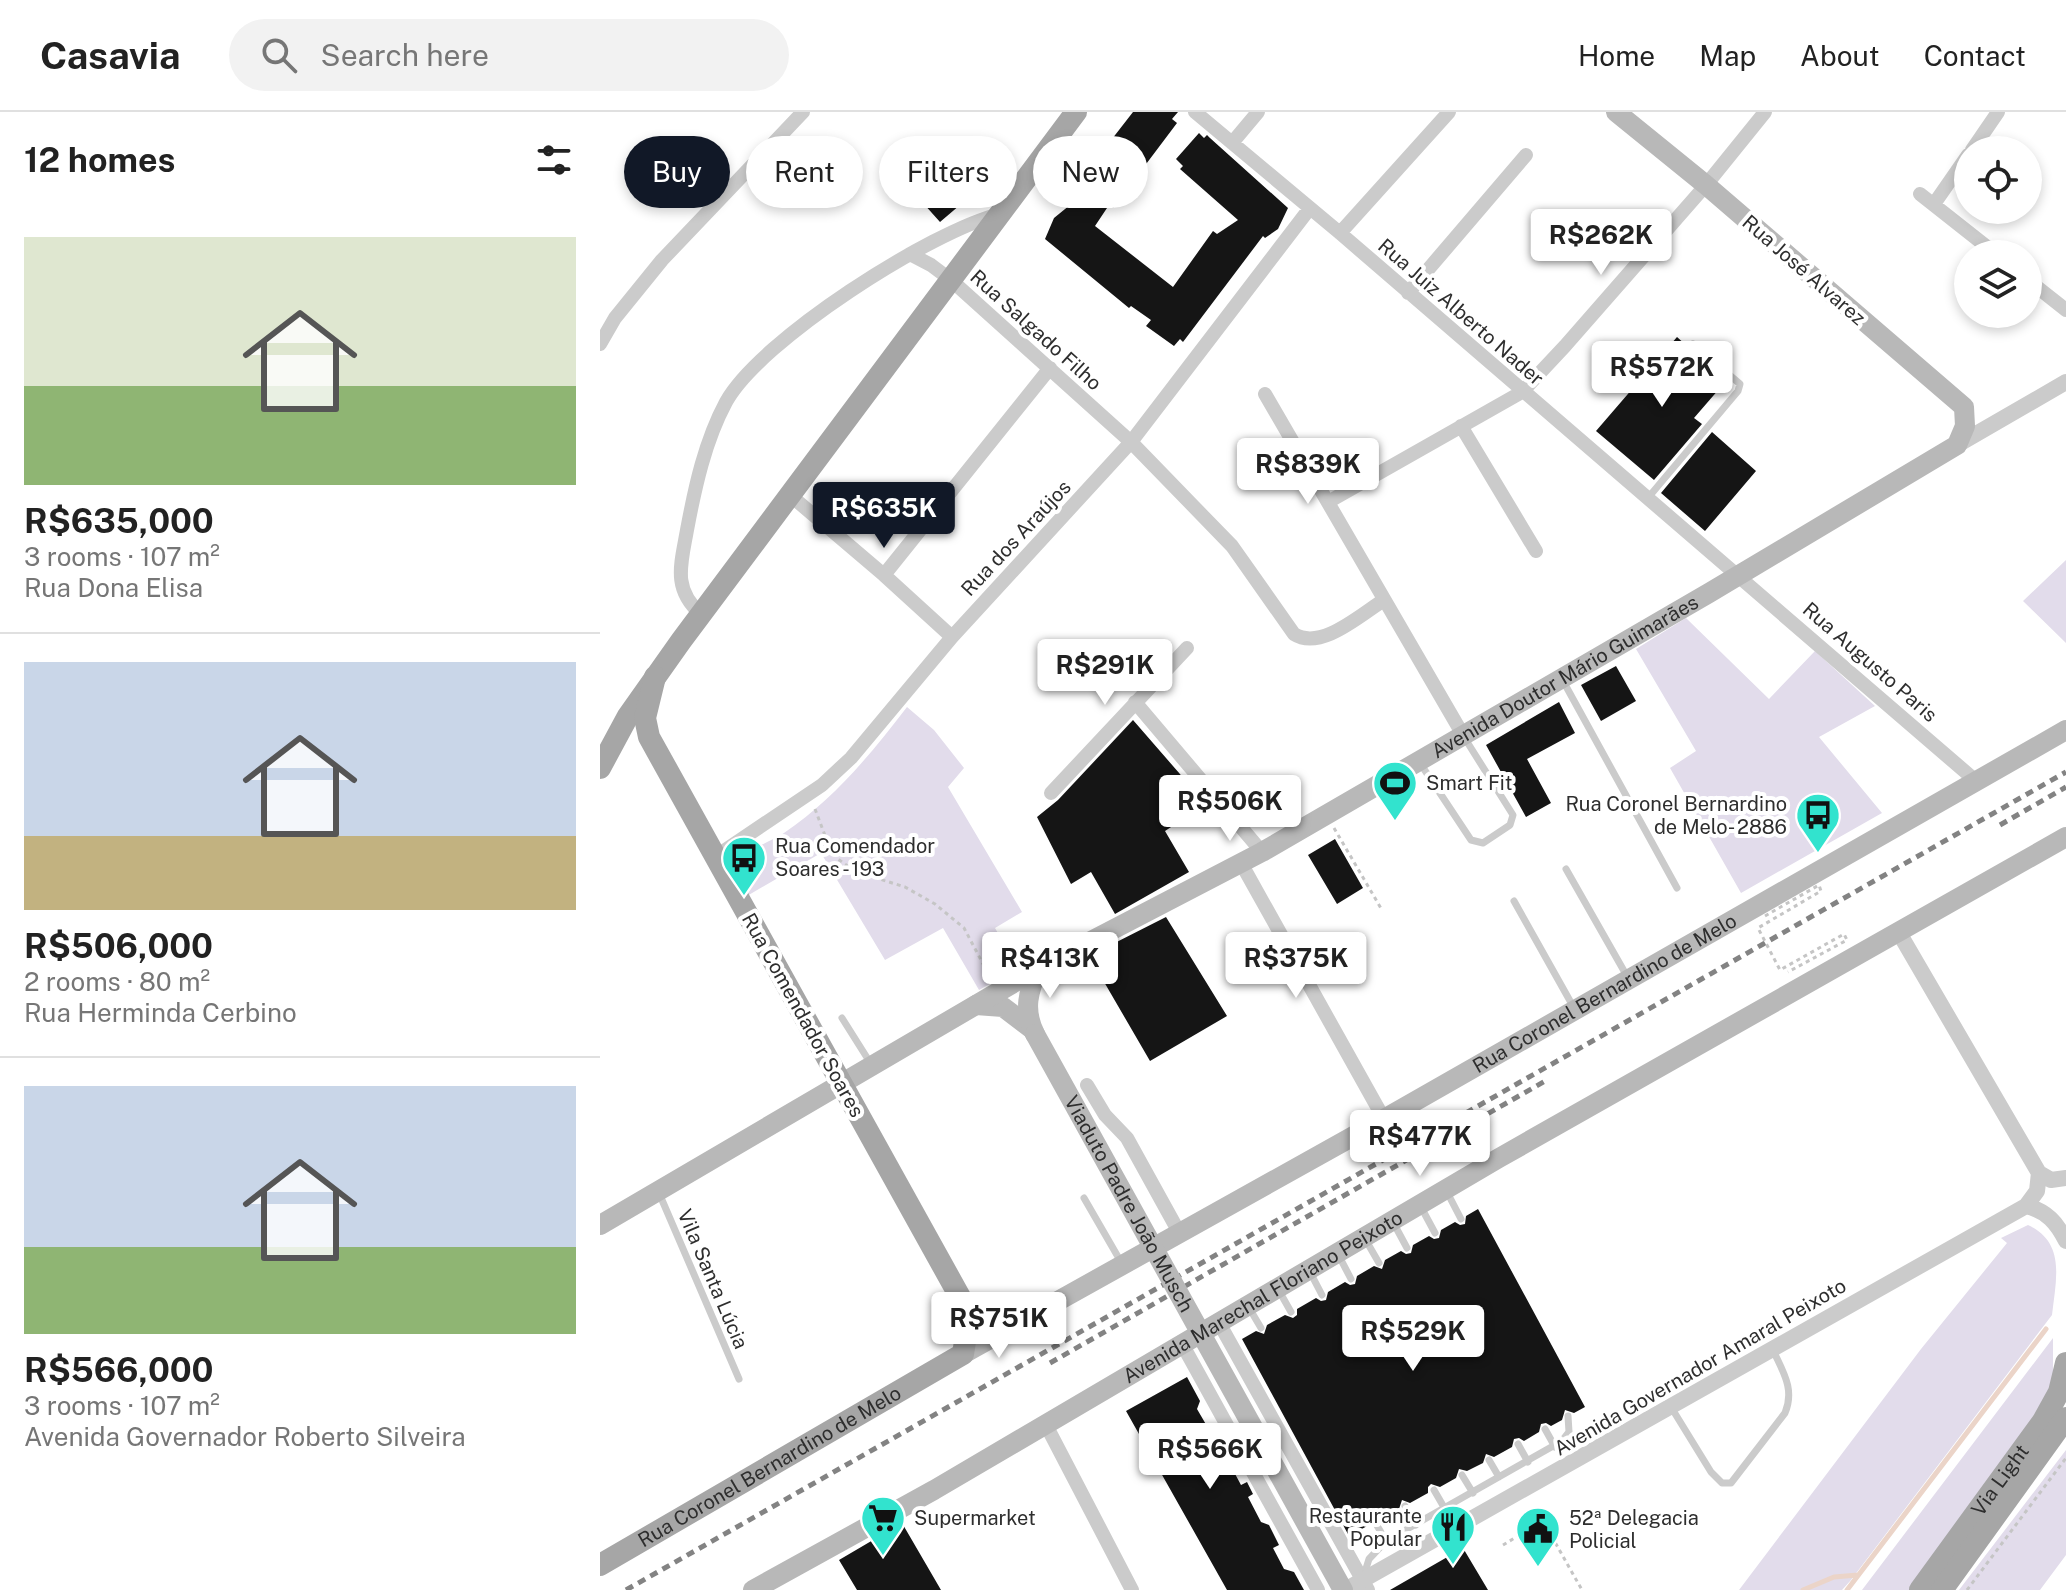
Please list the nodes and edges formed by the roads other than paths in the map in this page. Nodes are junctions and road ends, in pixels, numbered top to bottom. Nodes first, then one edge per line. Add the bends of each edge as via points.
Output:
1 (803, 112) edge
2 (1195, 112) edge
3 (1258, 112) edge
4 (1449, 112) edge
5 (1616, 112) edge
6 (1765, 112) edge
7 (1998, 112) edge
8 (1068, 115) edge
9 (1982, 136) edge
10 (1232, 143) junction
11 (1526, 155) dead end
12 (1954, 175) edge
13 (1706, 185) junction
14 (1920, 194) dead end
15 (1934, 204) junction
16 (1310, 208) junction
17 (1000, 214) junction
18 (1340, 233) junction
19 (1979, 240) edge
20 (910, 254) junction
21 (951, 280) junction
22 (2042, 291) edge
23 (1408, 293) junction
24 (2066, 310) edge
25 (600, 344) edge
26 (1693, 344) dead end
27 (1050, 368) junction
28 (2066, 382) edge
29 (1522, 392) junction
30 (1265, 394) dead end
31 (1964, 407) junction
32 (1996, 421) junction
33 (1461, 426) junction
34 (1131, 442) junction
35 (1957, 445) junction
36 (790, 495) junction
37 (1647, 499) junction
38 (1328, 502) junction
39 (1536, 551) dead end
40 (884, 575) junction
41 (1736, 575) junction
42 (1384, 600) junction
43 (701, 614) junction
44 (952, 637) junction
45 (1187, 648) dead end
46 (655, 677) junction
47 (1561, 677) junction
48 (1135, 702) junction
49 (2066, 730) edge
50 (1463, 735) junction
51 (658, 756) junction
52 (1419, 761) junction
53 (604, 762) edge
54 (1976, 781) junction
55 (1051, 793) dead end
56 (2066, 837) edge
57 (1262, 852) junction
58 (715, 857) junction
59 (1241, 863) junction
60 (1566, 869) dead end
61 (1677, 888) dead end
62 (1514, 901) dead end
63 (1898, 931) junction
64 (1039, 968) junction
65 (1629, 980) junction
66 (976, 1005) junction
67 (1575, 1010) junction
68 (842, 1018) dead end
69 (1034, 1031) junction
70 (872, 1066) junction
71 (842, 1084) junction
72 (1087, 1085) dead end
73 (1384, 1119) junction
74 (2039, 1173) junction
75 (2066, 1178) edge
76 (1445, 1189) junction
77 (658, 1191) junction
78 (1084, 1198) dead end
79 (1419, 1204) junction
80 (2026, 1206) junction
81 (1461, 1219) dead end
82 (1392, 1220) junction
83 (600, 1225) edge
84 (1435, 1233) dead end
85 (1180, 1234) junction
86 (1364, 1236) junction
87 (2066, 1241) edge
88 (1407, 1248) dead end
89 (1336, 1252) junction
90 (1379, 1263) dead end
91 (1123, 1265) junction
92 (1308, 1269) junction
93 (1351, 1279) dead end
94 (1277, 1287) junction
95 (1322, 1295) dead end
96 (1247, 1304) junction
97 (965, 1306) junction
98 (1291, 1312) dead end
99 (1218, 1321) junction
100 (1013, 1327) junction
101 (1261, 1328) dead end
102 (1181, 1342) junction
103 (1772, 1348) junction
104 (963, 1354) junction
105 (2066, 1363) edge
106 (739, 1379) dead end
107 (1671, 1407) junction
108 (1568, 1416) dead end
109 (2066, 1418) edge
110 (1045, 1423) junction
111 (1545, 1429) dead end
112 (1518, 1444) dead end
113 (1555, 1447) junction
114 (1489, 1460) dead end
115 (1528, 1462) junction
116 (1462, 1475) dead end
117 (1499, 1477) junction
118 (1434, 1490) dead end
119 (1473, 1493) junction
120 (1405, 1506) dead end
121 (1445, 1509) junction
122 (1375, 1522) dead end
123 (1416, 1525) junction
124 (1386, 1541) junction
125 (600, 1565) edge
126 (1365, 1585) edge
127 (753, 1590) edge
128 (1132, 1590) edge
129 (1318, 1590) edge
130 (1344, 1590) edge
131 (1920, 1590) edge
132 (1942, 1590) edge

1 - 25 street via 662,260
2 - 10 street, Rua Juiz Alberto Nader
3 - 10 street
4 - 18 street
5 - 13 main road, Rua José Alvarez
6 - 13 street
7 - 9 street
8 - 17 main road
10 - 16 street, Rua Juiz Alberto Nader
11 - 23 street
12 - 15 street
13 - 29 street
13 - 31 main road, Rua José Alvarez
14 - 15 street
15 - 19 street
16 - 18 street, Rua Juiz Alberto Nader
16 - 34 street, Rua dos Araújos
17 - 20 street
17 - 21 main road
18 - 23 street, Rua Juiz Alberto Nader
20 - 21 street, Rua Salgado Filho
20 - 43 street via 785,337 725,403 695,486 680,572 685,599
21 - 27 street, Rua Salgado Filho
21 - 36 main road
22 - 24 street
23 - 29 street, Rua Juiz Alberto Nader
26 - 37 lane via 1740,384 1738,391
27 - 34 street, Rua Salgado Filho
27 - 40 street
28 - 32 street, Avenida Doutor Mário Guimarães
29 - 33 street
29 - 37 street, Rua Juiz Alberto Nader
30 - 38 street
31 - 32 street, Rua José Alvarez
31 - 35 main road via 1965,426
32 - 35 street, Avenida Doutor Mário Guimarães
33 - 38 street
33 - 39 street
34 - 42 street, Rua Salgado Filho via 1232,546 1294,634 1306,640 1324,638
34 - 44 street, Rua dos Araújos
35 - 41 main road, Avenida Doutor Mário Guimarães
36 - 40 street
36 - 43 main road
37 - 41 street, Rua Juiz Alberto Nader
38 - 42 street
40 - 44 street
41 - 47 main road, Avenida Doutor Mário Guimarães
41 - 54 street, Rua Augusto Paris
42 - 50 street
43 - 46 main road
44 - 58 street, Rua dos Araújos via 851,758 809,794
45 - 48 street
46 - 51 main road, Rua Comendador Soares via 645,718
46 - 53 main road
47 - 50 main road, Avenida Doutor Mário Guimarães
47 - 61 lane
48 - 55 street
48 - 57 street
49 - 54 main road, Rua Coronel Bernardino de Melo
50 - 52 main road, Avenida Doutor Mário Guimarães
50 - 52 lane via 1513,815 1510,825 1483,843 1471,840
51 - 53 main road via 636,744 619,747
51 - 58 main road, Rua Comendador Soares
52 - 57 main road, Avenida Doutor Mário Guimarães
54 - 65 main road, Rua Coronel Bernardino de Melo
56 - 63 main road, Avenida Marechal Floriano Peixoto
57 - 59 main road, Avenida Doutor Mário Guimarães
58 - 71 main road, Rua Comendador Soares
59 - 64 main road, Avenida Doutor Mário Guimarães
59 - 73 street
60 - 65 lane
62 - 67 lane
63 - 74 street
63 - 76 main road, Avenida Marechal Floriano Peixoto
64 - 66 main road, Avenida Doutor Mário Guimarães
64 - 69 main road, Viaduto Padre João Musch via 1028,1000
65 - 67 main road, Rua Coronel Bernardino de Melo
66 - 69 main road, Viaduto Padre João Musch via 1003,1007
66 - 70 main road, Avenida Doutor Mário Guimarães
67 - 73 main road, Rua Coronel Bernardino de Melo
68 - 70 lane
69 - 130 main road, Viaduto Padre João Musch, bridge
70 - 71 main road, Avenida Doutor Mário Guimarães
71 - 77 main road, Avenida Doutor Mário Guimarães
71 - 97 main road, Rua Comendador Soares
72 - 85 street via 1127,1138
73 - 85 main road, Rua Coronel Bernardino de Melo
74 - 75 street via 2051,1180
74 - 80 street via 2037,1191
76 - 79 main road, Avenida Marechal Floriano Peixoto
76 - 81 lane
77 - 83 main road, Avenida Doutor Mário Guimarães
77 - 106 lane, Vila Santa Lúcia
78 - 91 lane
79 - 82 main road, Avenida Marechal Floriano Peixoto
79 - 84 lane
80 - 87 street via 2052,1218
80 - 103 street, Avenida Governador Amaral Peixoto
82 - 86 main road, Avenida Marechal Floriano Peixoto
82 - 88 lane
85 - 91 main road, Rua Coronel Bernardino de Melo
86 - 89 main road, Avenida Marechal Floriano Peixoto
86 - 90 lane
89 - 92 main road, Avenida Marechal Floriano Peixoto
89 - 93 lane
91 - 100 main road, Rua Coronel Bernardino de Melo
92 - 94 main road, Avenida Marechal Floriano Peixoto
92 - 95 lane
94 - 96 main road, Avenida Marechal Floriano Peixoto
94 - 98 lane
96 - 99 main road, Avenida Marechal Floriano Peixoto
96 - 101 lane
97 - 100 main road
97 - 104 main road, Rua Comendador Soares
99 - 102 main road, Avenida Marechal Floriano Peixoto
99 - 126 street
100 - 104 main road, Rua Coronel Bernardino de Melo
102 - 110 main road, Avenida Marechal Floriano Peixoto
102 - 129 street
103 - 107 street, Avenida Governador Amaral Peixoto
103 - 107 lane via 1789,1384 1790,1401 1731,1483 1722,1483 1711,1472
104 - 125 main road, Rua Coronel Bernardino de Melo
105 - 131 main road, Via Light via 2059,1392 2043,1421
107 - 126 street, Avenida Governador Amaral Peixoto
108 - 113 lane via 1569,1432
109 - 132 main road, Via Light
110 - 127 main road, Avenida Marechal Floriano Peixoto
110 - 128 street
111 - 113 lane
112 - 115 lane
113 - 115 lane
114 - 117 lane
115 - 117 lane
116 - 119 lane
117 - 119 lane
118 - 121 lane
119 - 121 lane
120 - 123 lane
121 - 123 lane
122 - 124 lane
123 - 124 lane
124 - 126 lane via 1369,1559
126 - 130 street, Avenida Governador Amaral Peixoto

